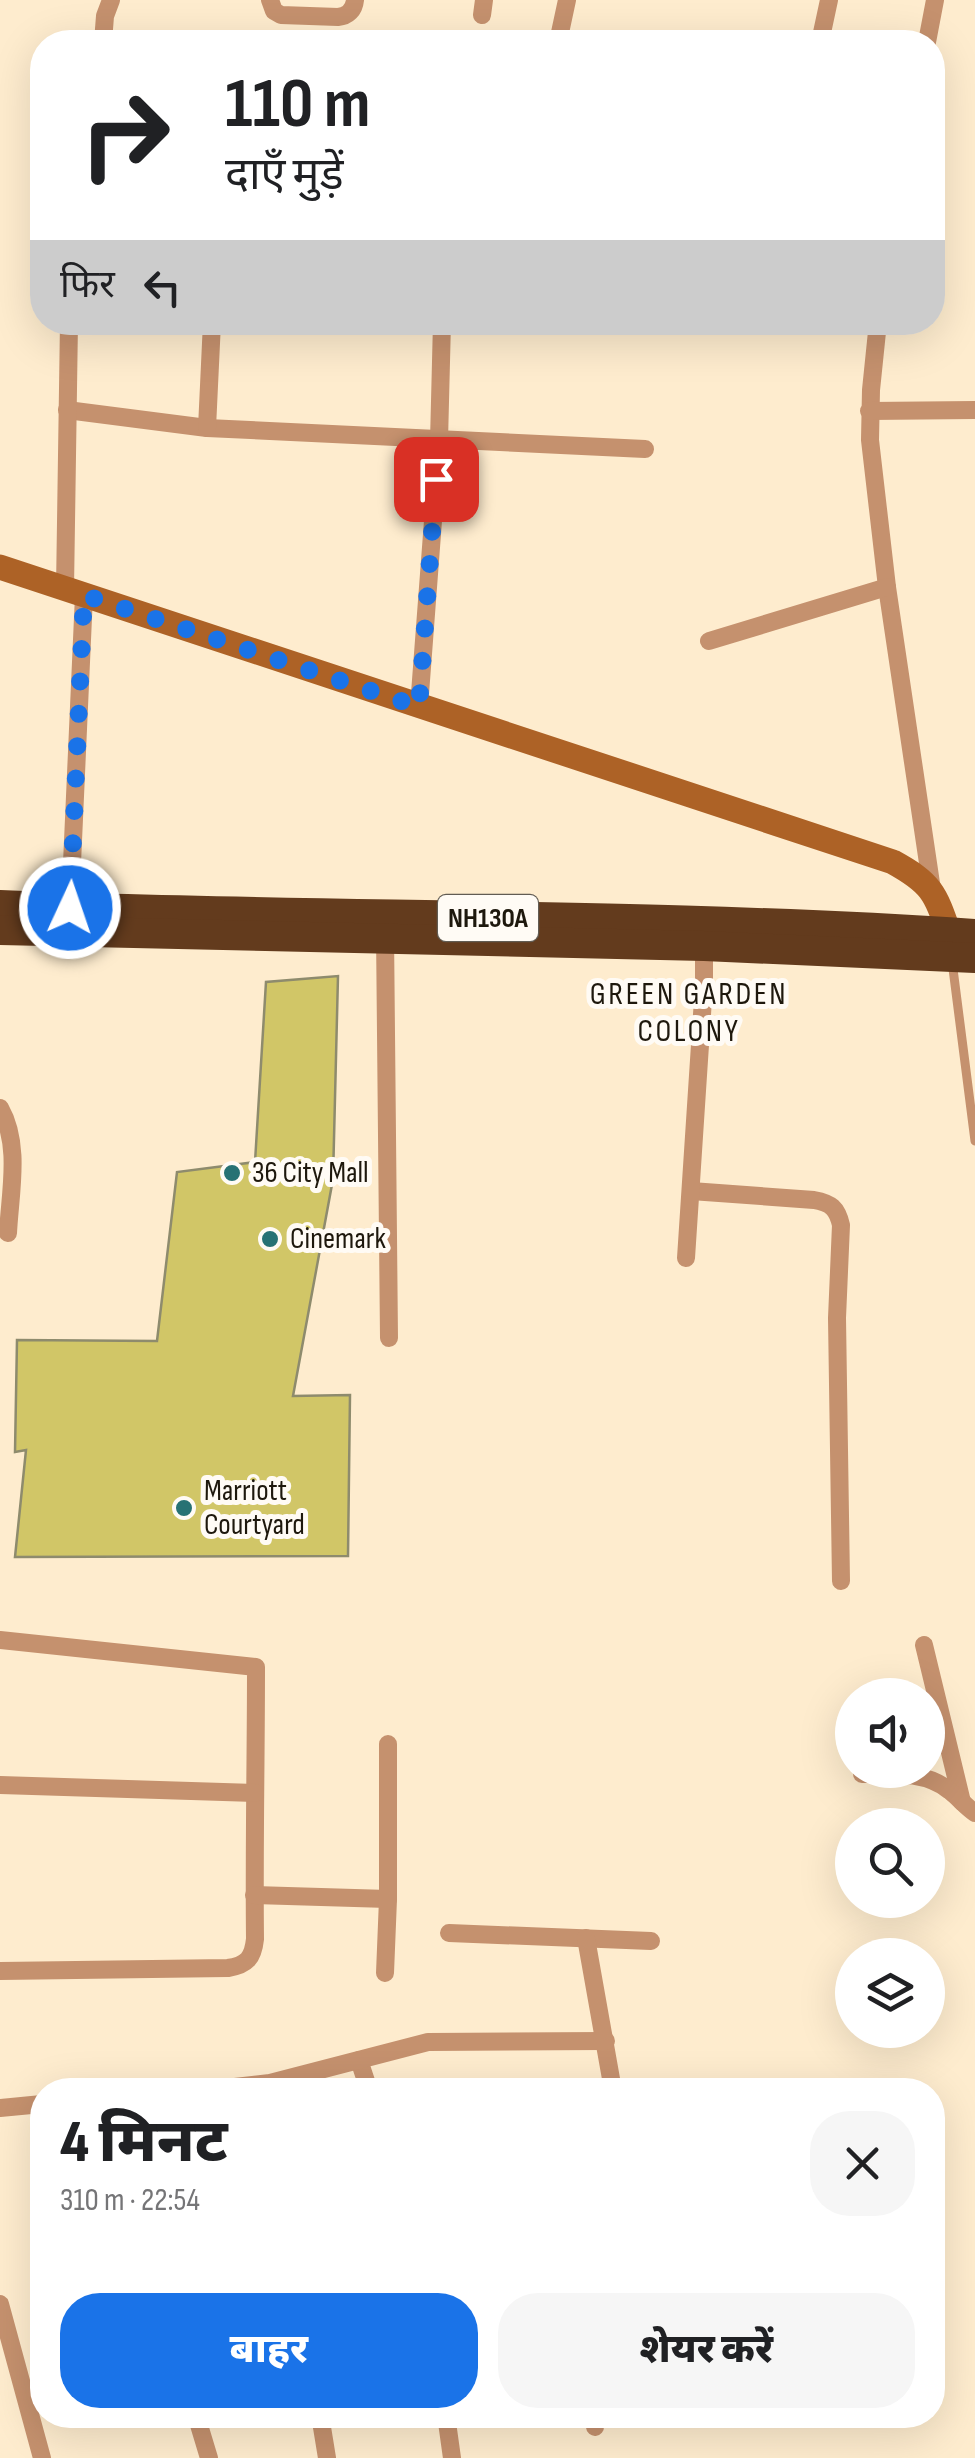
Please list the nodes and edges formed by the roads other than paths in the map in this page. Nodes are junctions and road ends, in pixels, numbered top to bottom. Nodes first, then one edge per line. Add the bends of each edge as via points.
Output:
1 (111, 0) edge
2 (270, 0) edge
3 (354, 0) edge
4 (566, 0) edge
5 (829, 0) edge
6 (935, 0) edge
7 (104, 30) edge
8 (560, 30) edge
9 (823, 30) edge
10 (929, 30) edge
11 (68, 335) edge
12 (211, 335) edge
13 (442, 335) edge
14 (877, 335) edge
15 (68, 410) junction
16 (975, 410) edge
17 (869, 411) junction
18 (206, 428) junction
19 (439, 441) junction
20 (645, 450) dead end
21 (0, 567) edge
22 (887, 588) junction
23 (75, 592) junction
24 (709, 641) dead end
25 (419, 707) junction
26 (932, 890) junction
27 (0, 905) edge
28 (70, 908) junction
29 (385, 927) junction
30 (0, 930) edge
31 (962, 945) edge
32 (704, 946) junction
33 (0, 1108) edge
34 (975, 1142) edge
35 (691, 1192) junction
36 (4, 1210) edge
37 (8, 1234) dead end
38 (686, 1258) dead end
39 (389, 1338) dead end
40 (842, 1581) dead end
41 (0, 1640) edge
42 (924, 1645) dead end
43 (388, 1744) dead end
44 (0, 1785) edge
45 (945, 1788) edge
46 (255, 1793) junction
47 (968, 1808) edge
48 (254, 1896) junction
49 (388, 1899) junction
50 (449, 1932) dead end
51 (586, 1938) junction
52 (651, 1940) dead end
53 (0, 1971) edge
54 (385, 1973) dead end
55 (606, 2041) junction
56 (359, 2060) junction
57 (294, 2078) edge
58 (365, 2078) edge
59 (611, 2078) edge
60 (30, 2105) edge
61 (0, 2108) edge
62 (0, 2304) edge
63 (30, 2414) edge
64 (34, 2428) edge
65 (200, 2428) edge
66 (322, 2428) edge
67 (448, 2428) edge
68 (42, 2458) edge
69 (208, 2458) edge
70 (327, 2458) edge
71 (452, 2458) edge

1 - 7 street
2 - 3 street via 280,15 338,17 352,10
4 - 8 street
5 - 9 street
6 - 10 street
11 - 15 street
12 - 18 street
13 - 19 street
14 - 17 street
15 - 18 street
15 - 23 street
16 - 17 street
17 - 22 street
18 - 19 street
19 - 20 street
19 - 25 street
21 - 23 street
22 - 24 street
22 - 26 street
23 - 25 street
23 - 28 street
25 - 26 street via 893,862
26 - 31 street
27 - 28 highway, NH130A
28 - 29 highway, NH130A
29 - 30 highway, NH130A
29 - 31 highway, NH130A via 705,922
29 - 32 highway, NH130A
29 - 39 street
31 - 32 highway, NH130A
31 - 34 lane
32 - 35 street
33 - 36 street via 12,1150
35 - 38 street
35 - 40 street via 814,1200 832,1205 842,1224
36 - 37 street
41 - 46 street via 256,1667
42 - 47 street
43 - 49 street
44 - 46 street
45 - 47 street
46 - 48 street
48 - 49 street
48 - 53 street via 254,1948 239,1966
49 - 54 street
50 - 51 street
51 - 52 street
51 - 55 street
55 - 56 street via 444,2041
55 - 59 street
56 - 57 street
56 - 58 street
60 - 61 street
62 - 63 street
64 - 68 street
65 - 69 street
66 - 70 street
67 - 71 street

